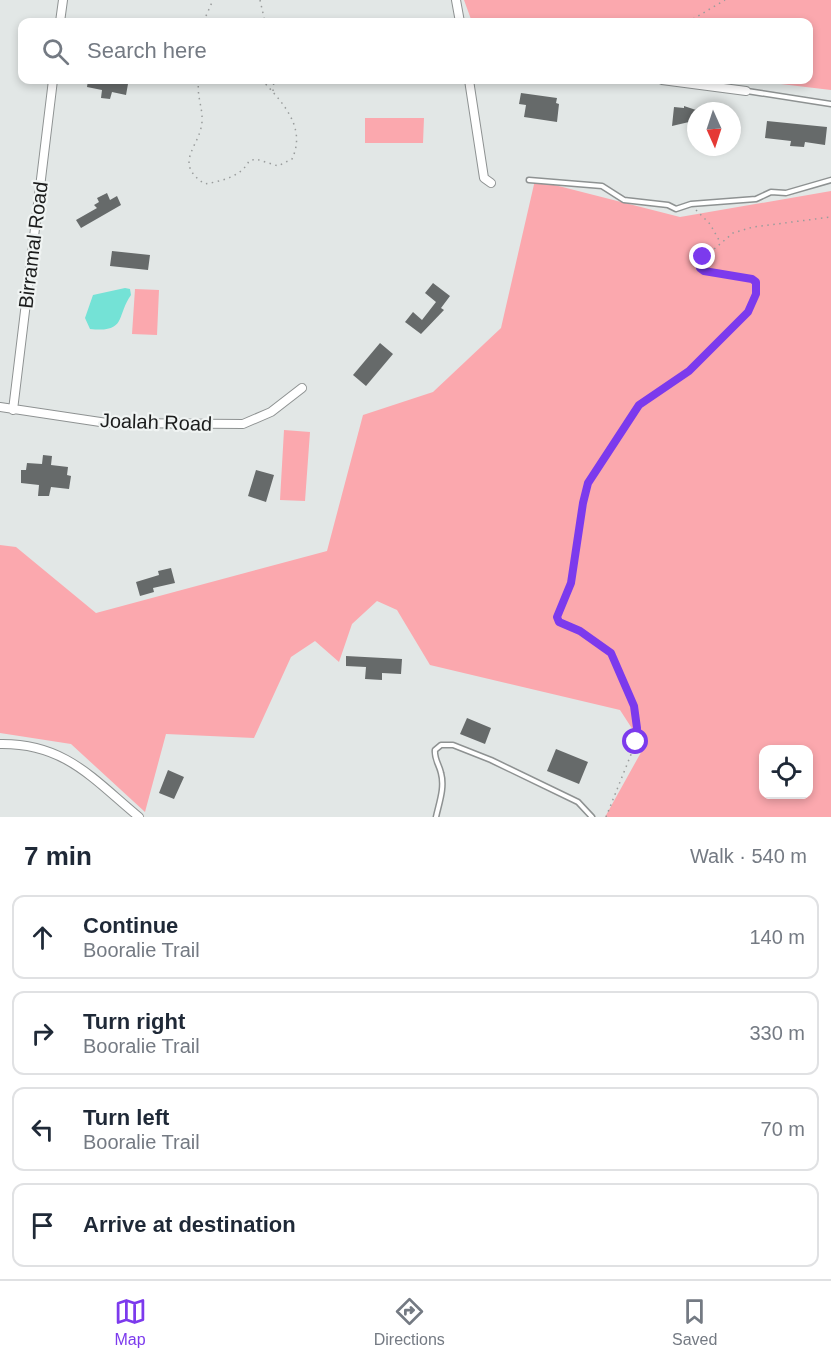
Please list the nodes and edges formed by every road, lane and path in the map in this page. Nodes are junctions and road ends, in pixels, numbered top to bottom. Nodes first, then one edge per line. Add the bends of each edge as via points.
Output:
1 (63, 0) edge
2 (213, 0) edge
3 (260, 0) edge
4 (456, 0) edge
5 (725, 0) edge
6 (61, 18) edge
7 (206, 18) edge
8 (264, 18) edge
9 (459, 18) edge
10 (695, 18) edge
11 (53, 84) edge
12 (198, 84) edge
13 (266, 84) edge
14 (273, 84) edge
15 (470, 84) edge
16 (693, 84) edge
17 (746, 91) joint
18 (273, 92) junction
19 (831, 104) edge
20 (529, 180) dead end
21 (831, 180) edge
22 (491, 183) dead end
23 (691, 204) junction
24 (831, 217) edge
25 (721, 243) junction
26 (303, 388) dead end
27 (0, 407) edge
28 (13, 410) junction
29 (0, 744) edge
30 (139, 817) edge
31 (436, 817) edge
32 (592, 817) edge
33 (606, 817) edge

1 - 6 street
2 - 7 path
3 - 8 path
4 - 9 street
5 - 10 path
11 - 28 street, Birramal Road
12 - 18 path via 202,124 188,158 195,175 205,184 245,170 249,161 256,159 278,166 292,159 297,146 296,128
13 - 18 path
14 - 18 path
15 - 22 street via 484,178
16 - 17 street
17 - 19 lane
20 - 23 lane via 602,186 624,200 676,209
21 - 23 lane via 786,193 771,192 756,199
23 - 25 path
24 - 25 path via 753,227 734,233
25 - 33 path via 700,261 700,268 746,277 756,282 756,294 748,312 689,371 639,405 588,483 571,583 557,617 559,622 580,631 611,653 634,706 636,742
26 - 28 street, Joalah Road via 270,412 243,424 107,423
27 - 28 street, Joalah Road
29 - 30 street via 31,746 66,758
31 - 32 lane via 443,789 435,750 441,745 453,745 559,792 578,802

